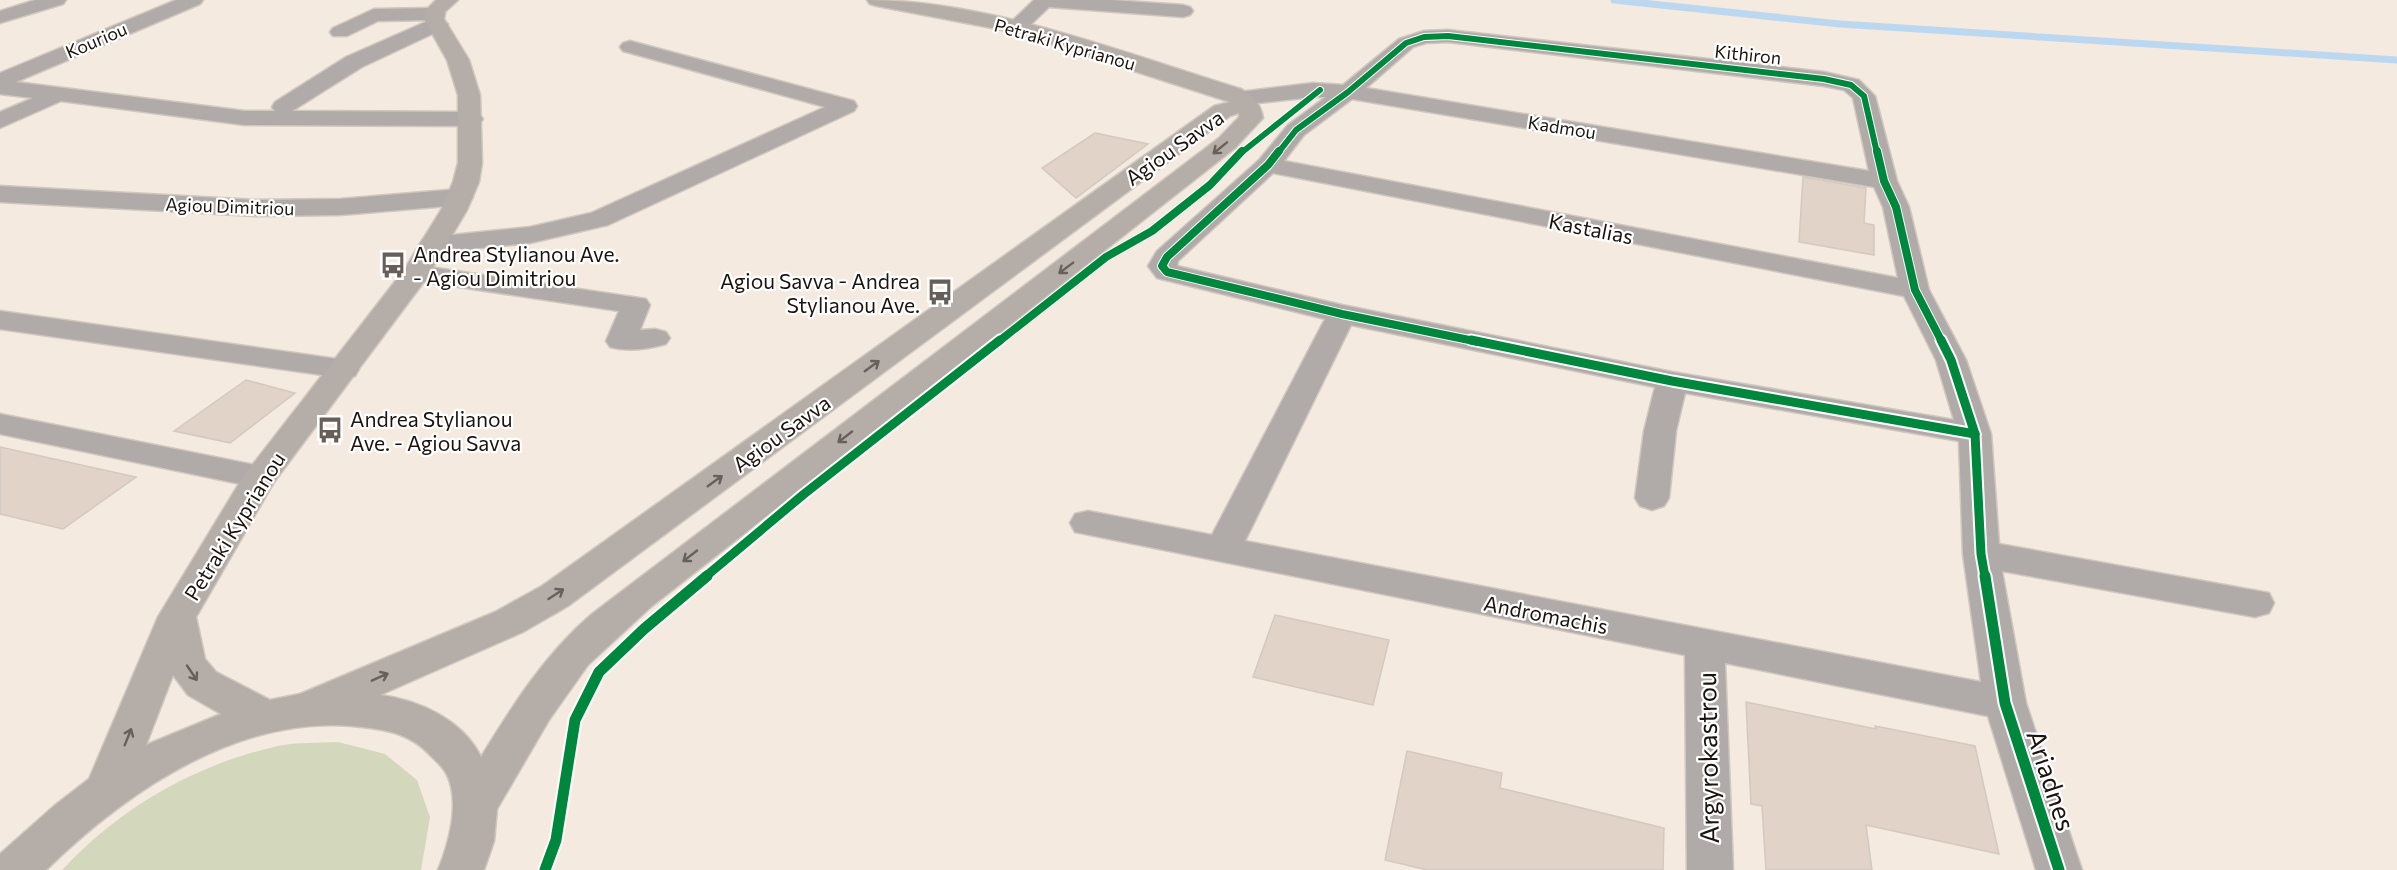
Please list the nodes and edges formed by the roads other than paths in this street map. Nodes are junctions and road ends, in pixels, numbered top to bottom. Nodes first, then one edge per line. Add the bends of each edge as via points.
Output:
1 (56, 0) edge
2 (193, 0) edge
3 (878, 0) edge
4 (1045, 0) edge
5 (1183, 12) dead end
6 (440, 13) edge
7 (0, 17) edge
8 (1017, 27) junction
9 (340, 32) dead end
10 (630, 46) dead end
11 (0, 81) edge
12 (0, 87) edge
13 (1348, 92) junction
14 (55, 96) junction
15 (1243, 101) junction
16 (283, 107) dead end
17 (471, 119) junction
18 (0, 120) edge
19 (1268, 165) junction
20 (1884, 181) junction
21 (0, 194) edge
22 (460, 197) junction
23 (434, 245) junction
24 (416, 273) junction
25 (1915, 290) junction
26 (1342, 314) junction
27 (0, 320) edge
28 (655, 338) dead end
29 (344, 369) junction
30 (1672, 381) junction
31 (0, 424) edge
32 (1975, 434) junction
33 (260, 477) junction
34 (1652, 498) dead end
35 (1088, 524) dead end
36 (1222, 550) junction
37 (1981, 554) junction
38 (2255, 603) dead end
39 (177, 617) junction
40 (1705, 646) junction
41 (2005, 703) junction
42 (308, 709) junction
43 (266, 717) junction
44 (106, 791) junction
45 (476, 804) junction
46 (15, 870) edge
47 (461, 870) edge
48 (1710, 870) edge
49 (2059, 870) edge

1 - 7 street
2 - 11 street, Kouriou
3 - 8 main road, Petraki Kyprianou
4 - 5 street
4 - 8 street
6 - 9 street via 374,15
6 - 16 street
6 - 17 main road, Petraki Kyprianou via 458,60
8 - 15 main road, Petraki Kyprianou
10 - 23 street via 846,106 599,219 530,235
12 - 14 street
13 - 15 street, Kadmou via 1313,90
13 - 19 street via 1296,130
13 - 20 street, Kadmou
13 - 20 street, Kithiron via 1406,43 1424,37 1824,79 1851,85 1864,96
14 - 17 street via 245,118
14 - 18 street
42 -> 15 main road, Agiou Savva via 509,622 555,596 1222,111
15 -> 45 main road, Agiou Savva via 1252,112 1251,118 1227,143 604,625 553,681
17 - 22 main road, Petraki Kyprianou via 470,163
19 - 25 street, Kastalias
19 - 26 street via 1167,257 1162,266 1167,272
20 - 25 street, Kithiron via 1896,207
21 - 22 street, Agiou Dimitriou via 286,208
22 - 23 main road, Petraki Kyprianou
23 - 24 main road, Petraki Kyprianou
24 - 28 street via 636,305 621,341
24 - 29 main road, Petraki Kyprianou
25 - 32 street, Kithiron via 1951,360
26 - 30 street
26 - 36 street
27 - 29 street
29 - 33 main road, Petraki Kyprianou
30 - 32 street
30 - 34 street via 1660,431
31 - 33 street
32 - 37 street, Ariadnes
33 - 39 main road, Petraki Kyprianou
35 - 36 street, Andromachis
36 - 40 street, Andromachis
37 - 38 street
37 - 41 street, Ariadnes
39 -> 43 main road, Petraki Kyprianou via 182,655 199,683
44 -> 39 main road, Petraki Kyprianou
40 - 41 street, Andromachis
40 - 48 street, Argyrokastrou
41 - 49 street, Ariadnes
42 - 43 main road
42 - 45 main road via 375,709 428,726 463,761
43 - 44 main road via 223,730 164,756
44 - 46 main road via 57,829
45 - 47 main road via 468,857

